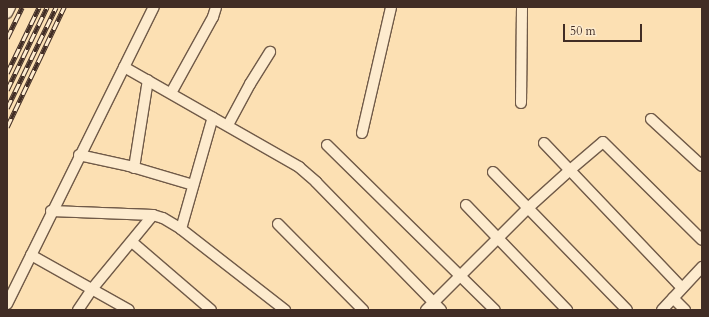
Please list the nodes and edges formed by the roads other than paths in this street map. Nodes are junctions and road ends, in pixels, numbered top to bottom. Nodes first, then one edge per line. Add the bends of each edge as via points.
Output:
1 (10, 7) edge
2 (154, 7) edge
3 (216, 7) edge
4 (391, 7) edge
5 (522, 7) edge
6 (7, 13) edge
7 (270, 52) dead end
8 (124, 67) junction
9 (148, 80) junction
10 (171, 93) junction
11 (521, 103) dead end
12 (213, 117) junction
13 (652, 119) dead end
14 (228, 126) junction
15 (362, 133) dead end
16 (544, 143) dead end
17 (327, 145) dead end
18 (79, 155) junction
19 (702, 166) edge
20 (134, 168) junction
21 (570, 170) junction
22 (493, 172) dead end
23 (193, 185) junction
24 (466, 205) dead end
25 (528, 208) junction
26 (51, 211) junction
27 (154, 215) junction
28 (278, 224) dead end
29 (180, 229) junction
30 (498, 239) junction
31 (702, 240) edge
32 (132, 242) junction
33 (31, 255) junction
34 (702, 267) edge
35 (460, 277) junction
36 (682, 288) junction
37 (92, 289) junction
38 (673, 298) junction
39 (7, 304) edge
40 (429, 306) edge
41 (78, 310) edge
42 (129, 310) edge
43 (211, 310) edge
44 (285, 310) edge
45 (363, 310) edge
46 (441, 310) edge
47 (495, 310) edge
48 (567, 310) edge
49 (627, 310) edge
50 (662, 310) edge
51 (685, 310) edge

1 - 6 street
2 - 8 street
3 - 10 street
4 - 15 street
5 - 11 street
7 - 14 street
8 - 9 street
8 - 18 street
9 - 10 street
9 - 20 street
10 - 12 street
12 - 14 street
12 - 23 street
13 - 19 street
14 - 40 street via 299,167 316,182
16 - 21 street
17 - 35 street
18 - 20 street
18 - 26 street
20 - 23 street
21 - 25 street
21 - 31 street via 605,143
21 - 36 street
22 - 25 street
23 - 29 street
24 - 30 street
25 - 30 street
25 - 49 street
26 - 27 street
26 - 33 street
27 - 29 street
27 - 32 street
28 - 45 street
29 - 44 street
30 - 35 street
30 - 48 street
32 - 37 street
32 - 43 street
33 - 37 street
33 - 39 street
34 - 36 street
35 - 40 street
35 - 47 street
36 - 38 street
37 - 41 street
37 - 42 street
38 - 50 street
38 - 51 street
40 - 46 street

